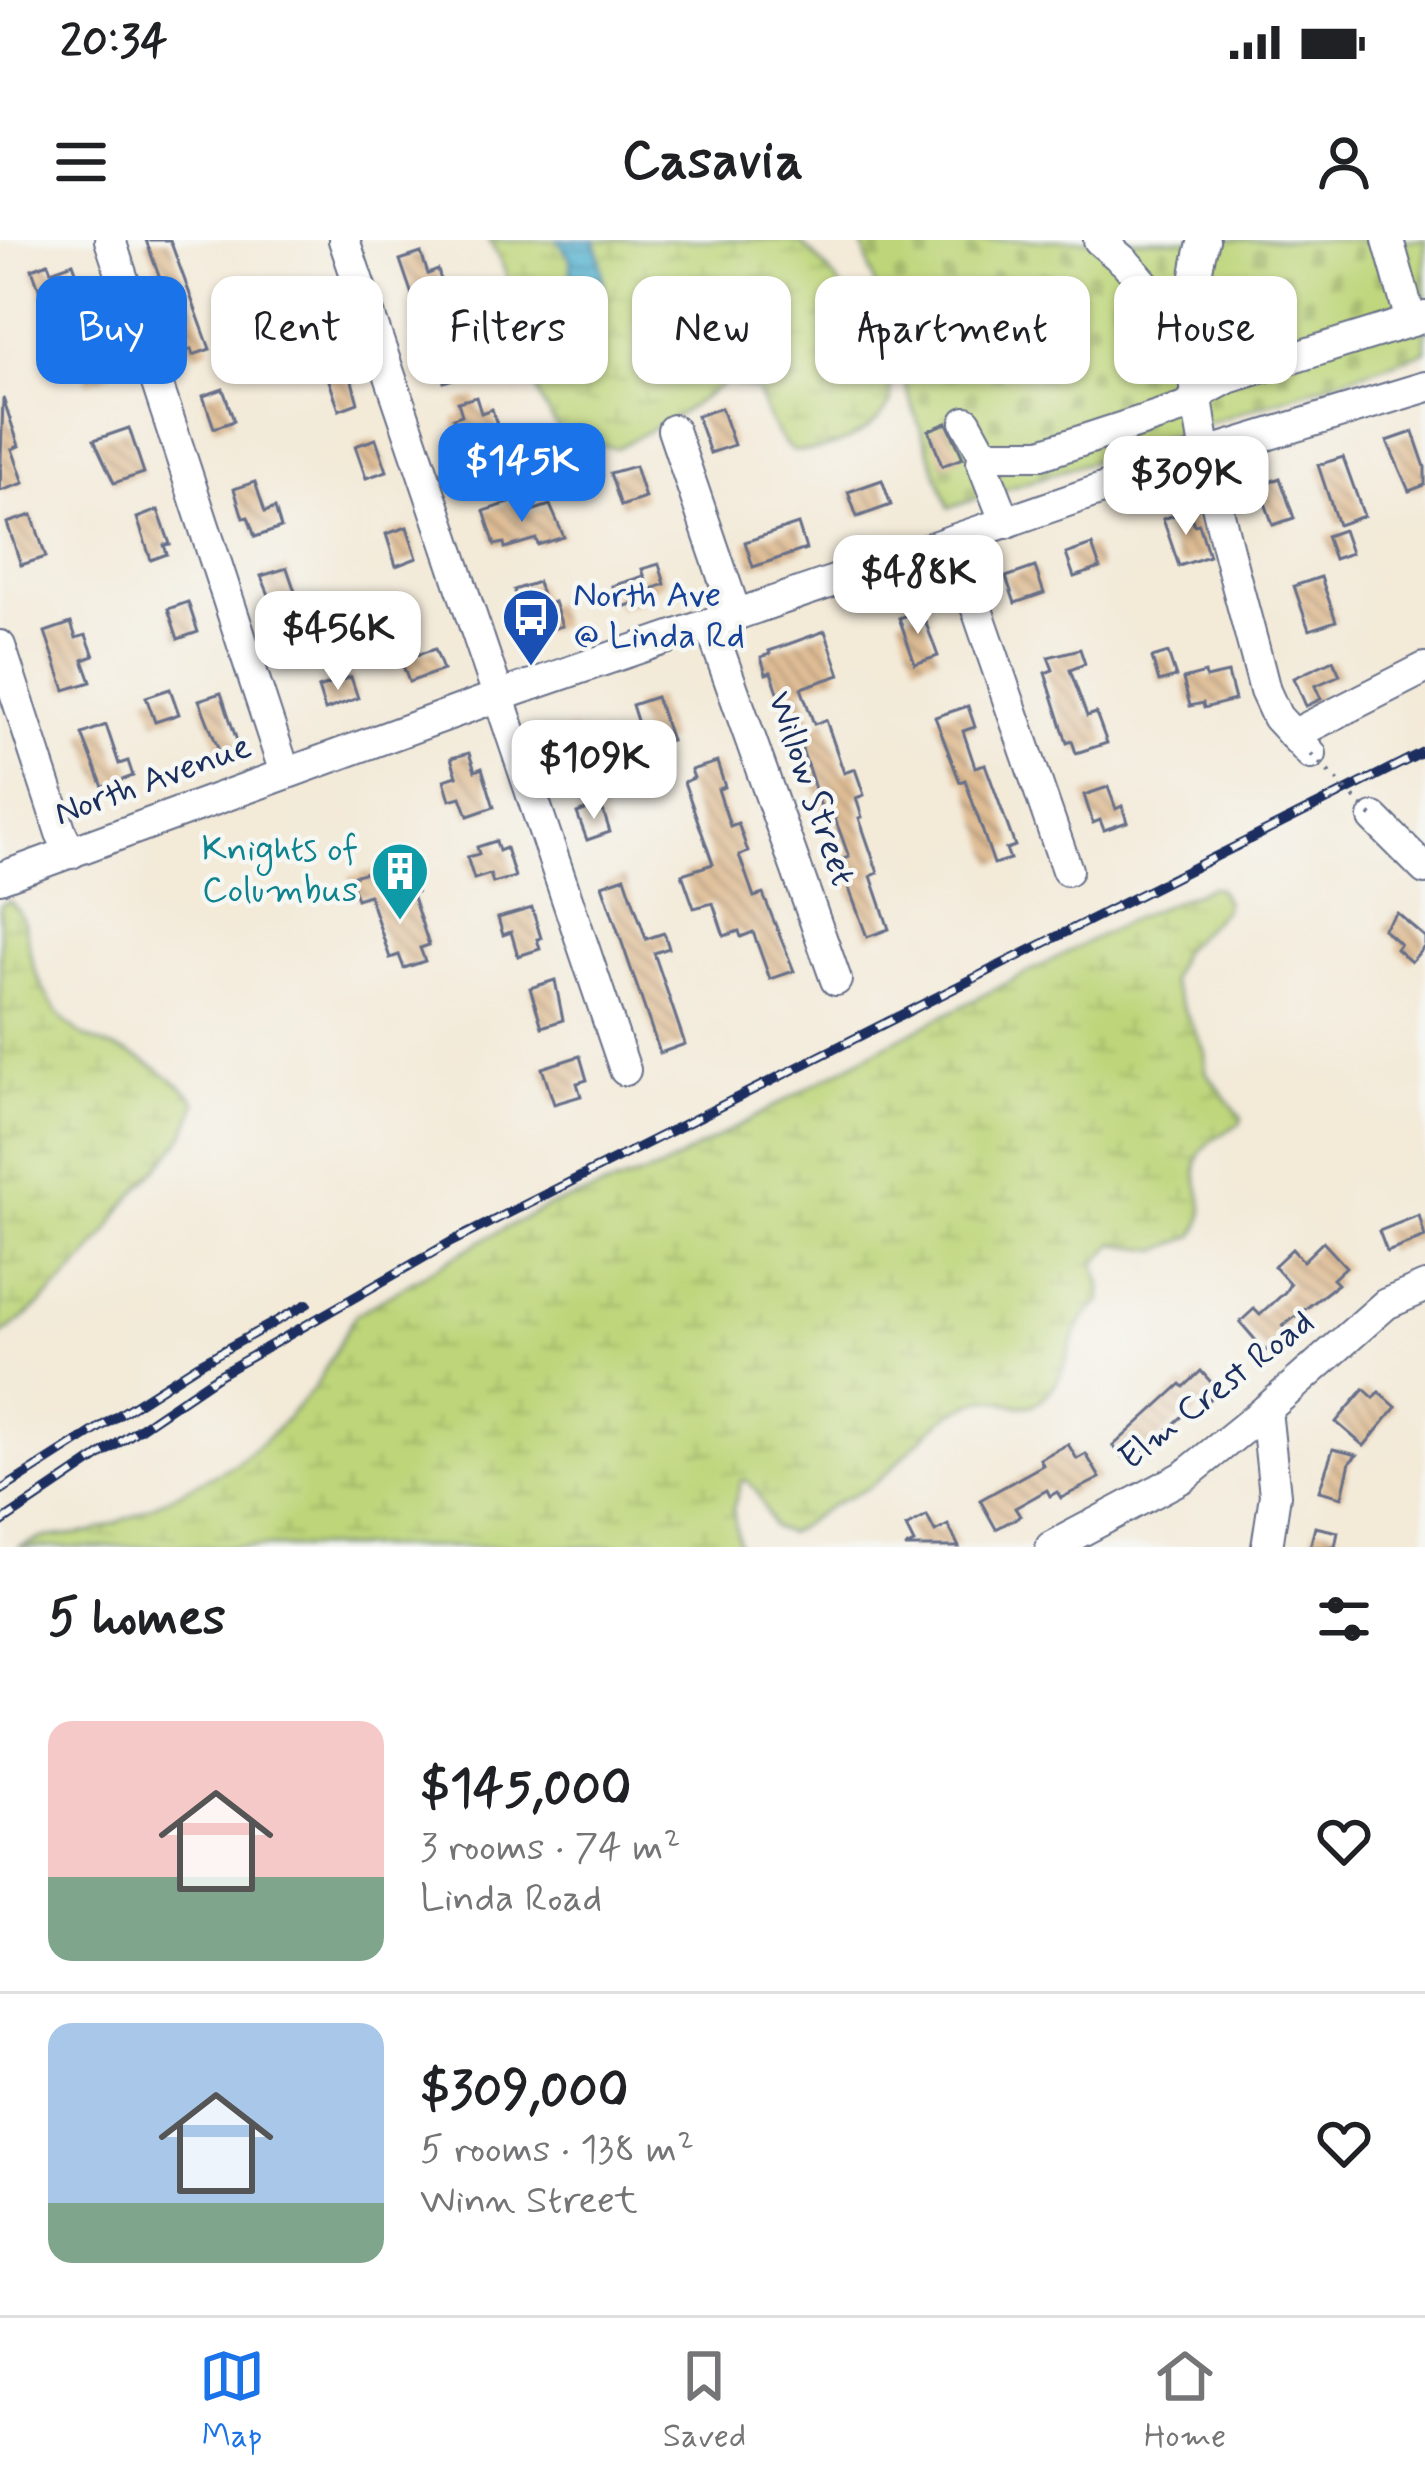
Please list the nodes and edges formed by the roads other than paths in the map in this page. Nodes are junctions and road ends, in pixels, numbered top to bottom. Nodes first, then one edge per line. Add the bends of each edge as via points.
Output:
1 (110, 240) edge
2 (344, 240) edge
3 (1099, 240) edge
4 (1204, 240) edge
5 (1388, 240) edge
6 (1138, 276) edge
7 (1195, 276) edge
8 (1418, 319) edge
9 (1197, 384) edge
10 (1425, 387) edge
11 (1198, 394) junction
12 (967, 422) dead end
13 (673, 430) dead end
14 (1207, 453) junction
15 (984, 455) junction
16 (1006, 523) junction
17 (953, 540) junction
18 (723, 620) junction
19 (0, 646) edge
20 (1425, 668) edge
21 (499, 696) junction
22 (285, 773) junction
23 (1374, 818) road end
24 (71, 853) junction
25 (1425, 869) edge
26 (1067, 870) dead end
27 (0, 878) edge
28 (836, 980) dead end
29 (625, 1070) dead end
30 (1425, 1287) edge
31 (1266, 1410) junction
32 (1051, 1547) edge
33 (1267, 1547) edge

1 - 22 street
2 - 21 street
3 - 6 street
4 - 7 street
5 - 8 street
8 - 11 street
9 - 11 street
10 - 14 street, North Avenue
11 - 14 street
11 - 15 street via 1188,406 1041,454
12 - 15 street
13 - 18 street, Willow Street
14 - 16 street, North Avenue
14 - 20 street via 1265,691 1302,745
15 - 16 street
16 - 17 street, North Avenue
17 - 18 street, North Avenue
17 - 26 street
18 - 21 street, North Avenue
18 - 28 street, Willow Street
19 - 24 street
21 - 22 street, North Avenue
21 - 29 street
22 - 24 street, North Avenue
23 - 25 street
24 - 27 street, North Avenue
30 - 31 street, Elm Crest Road via 1386,1304
31 - 32 street, Elm Crest Road via 1167,1487
31 - 33 street via 1275,1495

